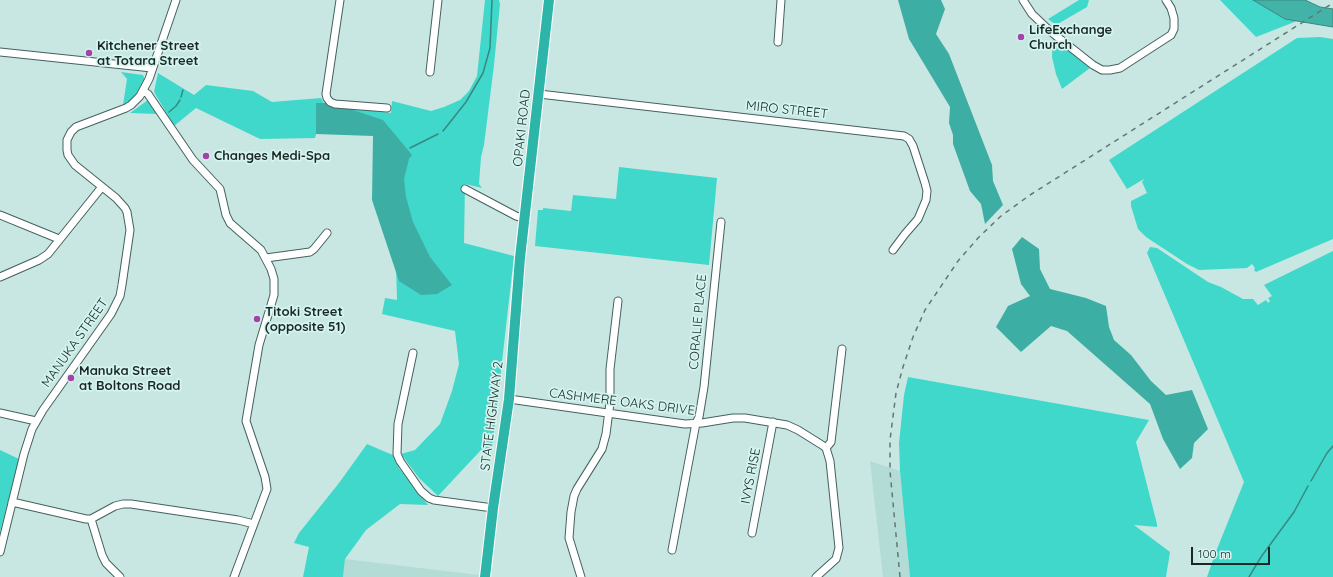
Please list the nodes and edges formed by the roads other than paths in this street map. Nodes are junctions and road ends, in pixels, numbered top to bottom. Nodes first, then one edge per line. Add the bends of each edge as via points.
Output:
1 (176, 0) edge
2 (340, 0) edge
3 (438, 0) edge
4 (549, 0) edge
5 (781, 0) edge
6 (1023, 0) edge
7 (1166, 0) edge
8 (778, 42) dead end
9 (0, 52) edge
10 (152, 68) junction
11 (430, 72) dead end
12 (143, 92) junction
13 (539, 94) junction
14 (387, 108) dead end
15 (102, 188) junction
16 (465, 189) dead end
17 (0, 215) edge
18 (525, 219) junction
19 (721, 222) dead end
20 (327, 233) dead end
21 (59, 239) junction
22 (893, 250) dead end
23 (266, 258) junction
24 (520, 258) joint
25 (0, 277) edge
26 (618, 301) dead end
27 (842, 349) dead end
28 (413, 353) dead end
29 (508, 399) junction
30 (0, 413) edge
31 (609, 414) junction
32 (36, 420) junction
33 (773, 422) junction
34 (696, 423) junction
35 (826, 448) junction
36 (12, 502) junction
37 (493, 508) junction
38 (91, 519) junction
39 (254, 524) junction
40 (752, 533) dead end
41 (672, 550) dead end
42 (0, 552) edge
43 (120, 577) edge
44 (234, 577) edge
45 (485, 577) edge
46 (581, 577) edge
47 (816, 577) edge

1 - 10 street, MANUKA STREET
2 - 14 street via 326,94 328,100 335,104
3 - 11 street
4 - 13 highway, OPAKI ROAD
5 - 8 street
6 - 7 street via 1032,14 1050,31 1093,65 1102,70 1110,70 1120,68 1171,35 1174,18
9 - 10 street
10 - 12 street, MANUKA STREET
12 - 15 street, MANUKA STREET via 131,105 76,127 69,136 67,150 71,161
12 - 23 street via 154,102 193,160 220,189 230,223 253,242
13 - 18 highway, OPAKI ROAD
13 - 22 street, MIRO STREET via 904,136 913,146 927,191 918,219
15 - 21 street
15 - 32 street, MANUKA STREET via 121,203 129,218 130,230 120,296 111,314
16 - 18 street
17 - 21 street
18 - 24 highway, OPAKI ROAD
19 - 34 street, CORALIE PLACE via 704,387
20 - 23 street via 310,252
21 - 25 street via 48,254 39,260
23 - 39 street via 274,295 259,345 246,421 267,489
24 - 29 highway, STATE HIGHWAY 2
26 - 31 street via 610,369
27 - 35 street via 831,442
28 - 37 street via 398,424 397,454 400,461 429,498
29 - 31 street, CASHMERE OAKS DRIVE
29 - 37 highway, STATE HIGHWAY 2
30 - 32 street
31 - 34 street, CASHMERE OAKS DRIVE via 685,424
31 - 46 street via 602,449 577,489 571,512 569,538
32 - 36 street, MANUKA STREET
33 - 34 street, CASHMERE OAKS DRIVE via 739,417
33 - 35 street, CASHMERE OAKS DRIVE via 792,427
33 - 40 street, IVYS RISE
34 - 41 street, CORALIE PLACE
35 - 47 street via 830,461 839,548 836,559
36 - 38 street
36 - 42 street, MANUKA STREET
37 - 45 highway, STATE HIGHWAY 2
38 - 39 street via 115,506 131,504
38 - 43 street via 106,563
39 - 44 street

